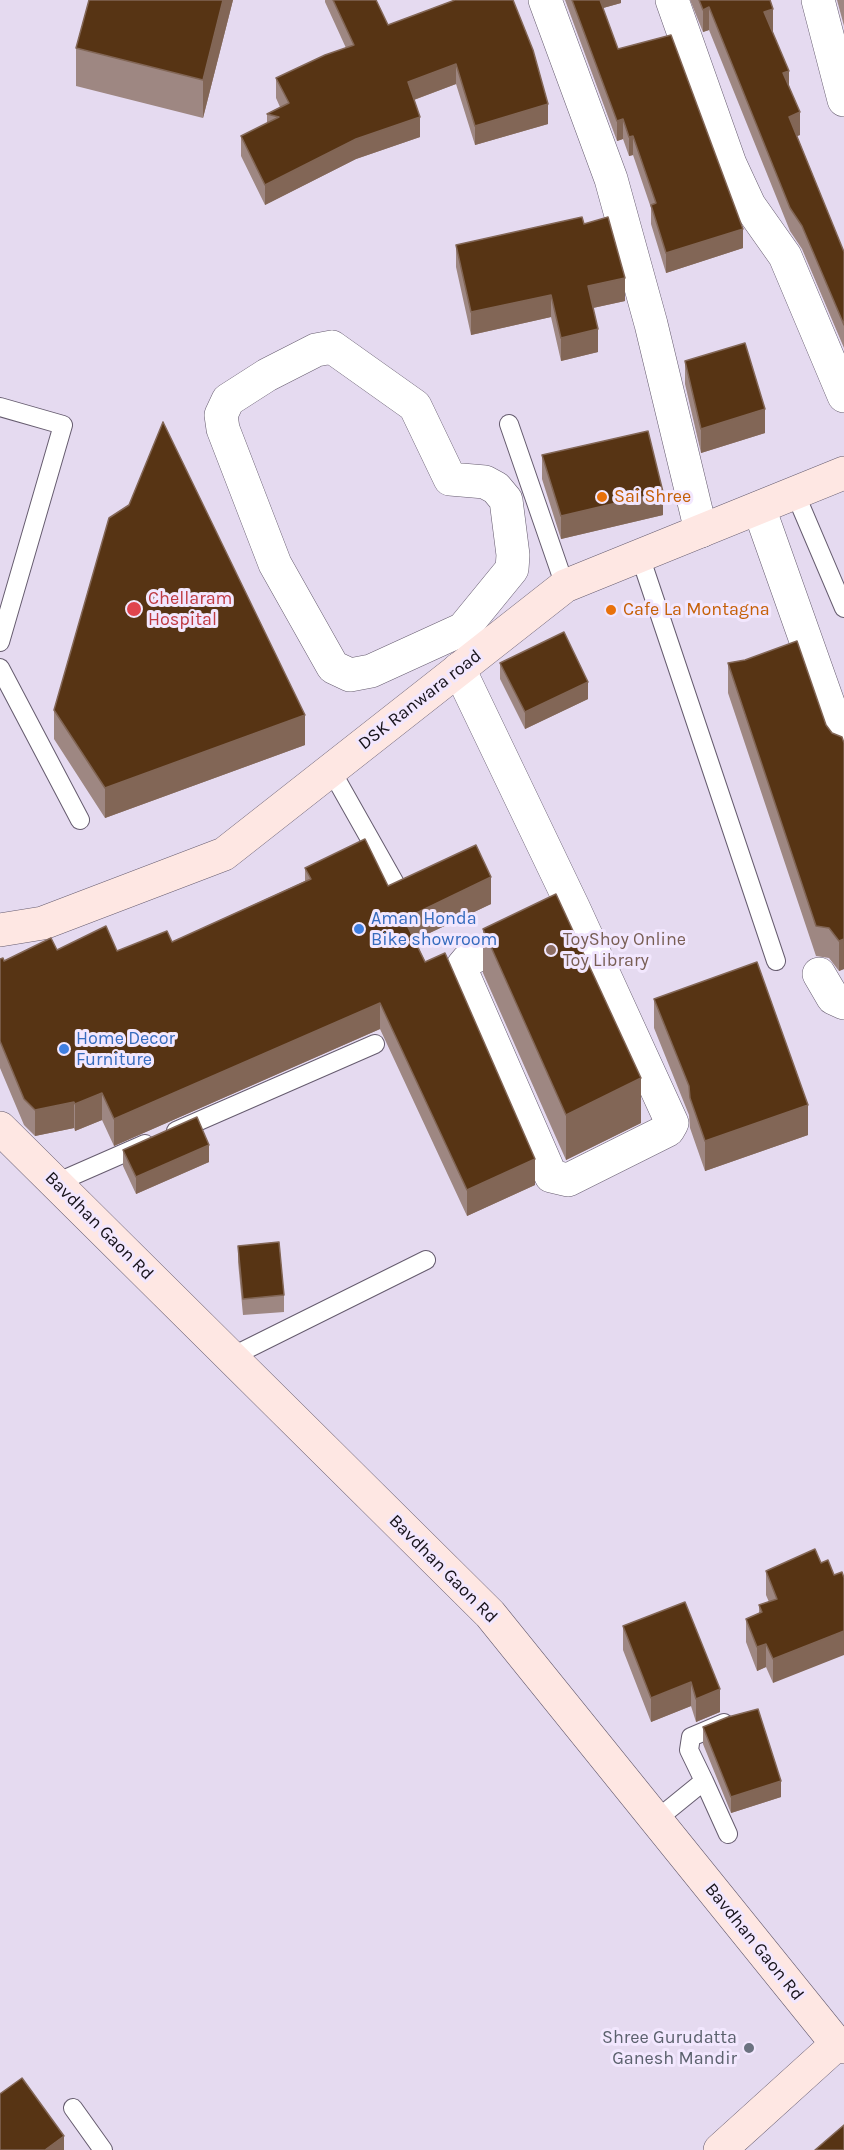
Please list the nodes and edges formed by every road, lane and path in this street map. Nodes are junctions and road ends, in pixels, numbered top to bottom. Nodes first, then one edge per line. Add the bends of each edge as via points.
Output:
1 (545, 0) edge
2 (672, 0) edge
3 (818, 0) edge
4 (839, 64) edge
5 (844, 100) edge
6 (844, 396) edge
7 (0, 407) edge
8 (509, 424) dead end
9 (844, 472) edge
10 (795, 493) junction
11 (759, 508) junction
12 (701, 531) junction
13 (640, 556) junction
14 (566, 586) junction
15 (485, 602) junction
16 (844, 608) edge
17 (506, 633) junction
18 (0, 642) edge
19 (808, 646) junction
20 (778, 657) edge
21 (0, 668) edge
22 (459, 669) junction
23 (844, 748) edge
24 (330, 770) junction
25 (80, 820) dead end
26 (397, 887) edge
27 (574, 909) junction
28 (0, 930) edge
29 (776, 961) dead end
30 (819, 974) dead end
31 (844, 1003) edge
32 (375, 1044) dead end
33 (0, 1128) edge
34 (56, 1183) junction
35 (426, 1260) dead end
36 (231, 1357) junction
37 (738, 1717) edge
38 (704, 1780) junction
39 (656, 1820) junction
40 (728, 1834) dead end
41 (840, 2046) edge
42 (73, 2108) dead end
43 (103, 2150) edge
44 (720, 2150) edge

1 - 12 street via 611,179
2 - 6 street via 730,164 749,205 785,256
3 - 4 street
4 - 5 street
7 - 18 lane via 63,425
8 - 14 lane
9 - 10 street, DSK Ranwara road
10 - 11 street, DSK Ranwara road
10 - 16 lane
11 - 12 street, DSK Ranwara road
11 - 19 street
12 - 13 street, DSK Ranwara road
13 - 14 street, DSK Ranwara road
13 - 29 lane
14 - 17 street, DSK Ranwara road
15 - 15 street via 512,569 506,500 484,482 450,479 415,406 332,347 316,350 228,400 221,415 223,429 275,564 333,667 350,675 371,670 463,629
15 - 17 street
17 - 22 street, DSK Ranwara road
19 - 20 street
19 - 23 street
21 - 25 lane
22 - 24 street, DSK Ranwara road
22 - 27 street
24 - 26 lane
24 - 28 street, DSK Ranwara road via 224,854 43,922
27 - 27 street via 672,1123 668,1130 568,1180 551,1176 463,974 468,960
30 - 31 street via 832,998
32 - 34 lane
33 - 34 street, Bavdhan Gaon Rd
34 - 36 street, Bavdhan Gaon Rd
35 - 36 lane
36 - 39 street, Bavdhan Gaon Rd via 490,1614
37 - 38 lane via 691,1737 689,1750
38 - 39 lane
38 - 40 lane
39 - 41 street, Bavdhan Gaon Rd
41 - 44 street
42 - 43 lane

